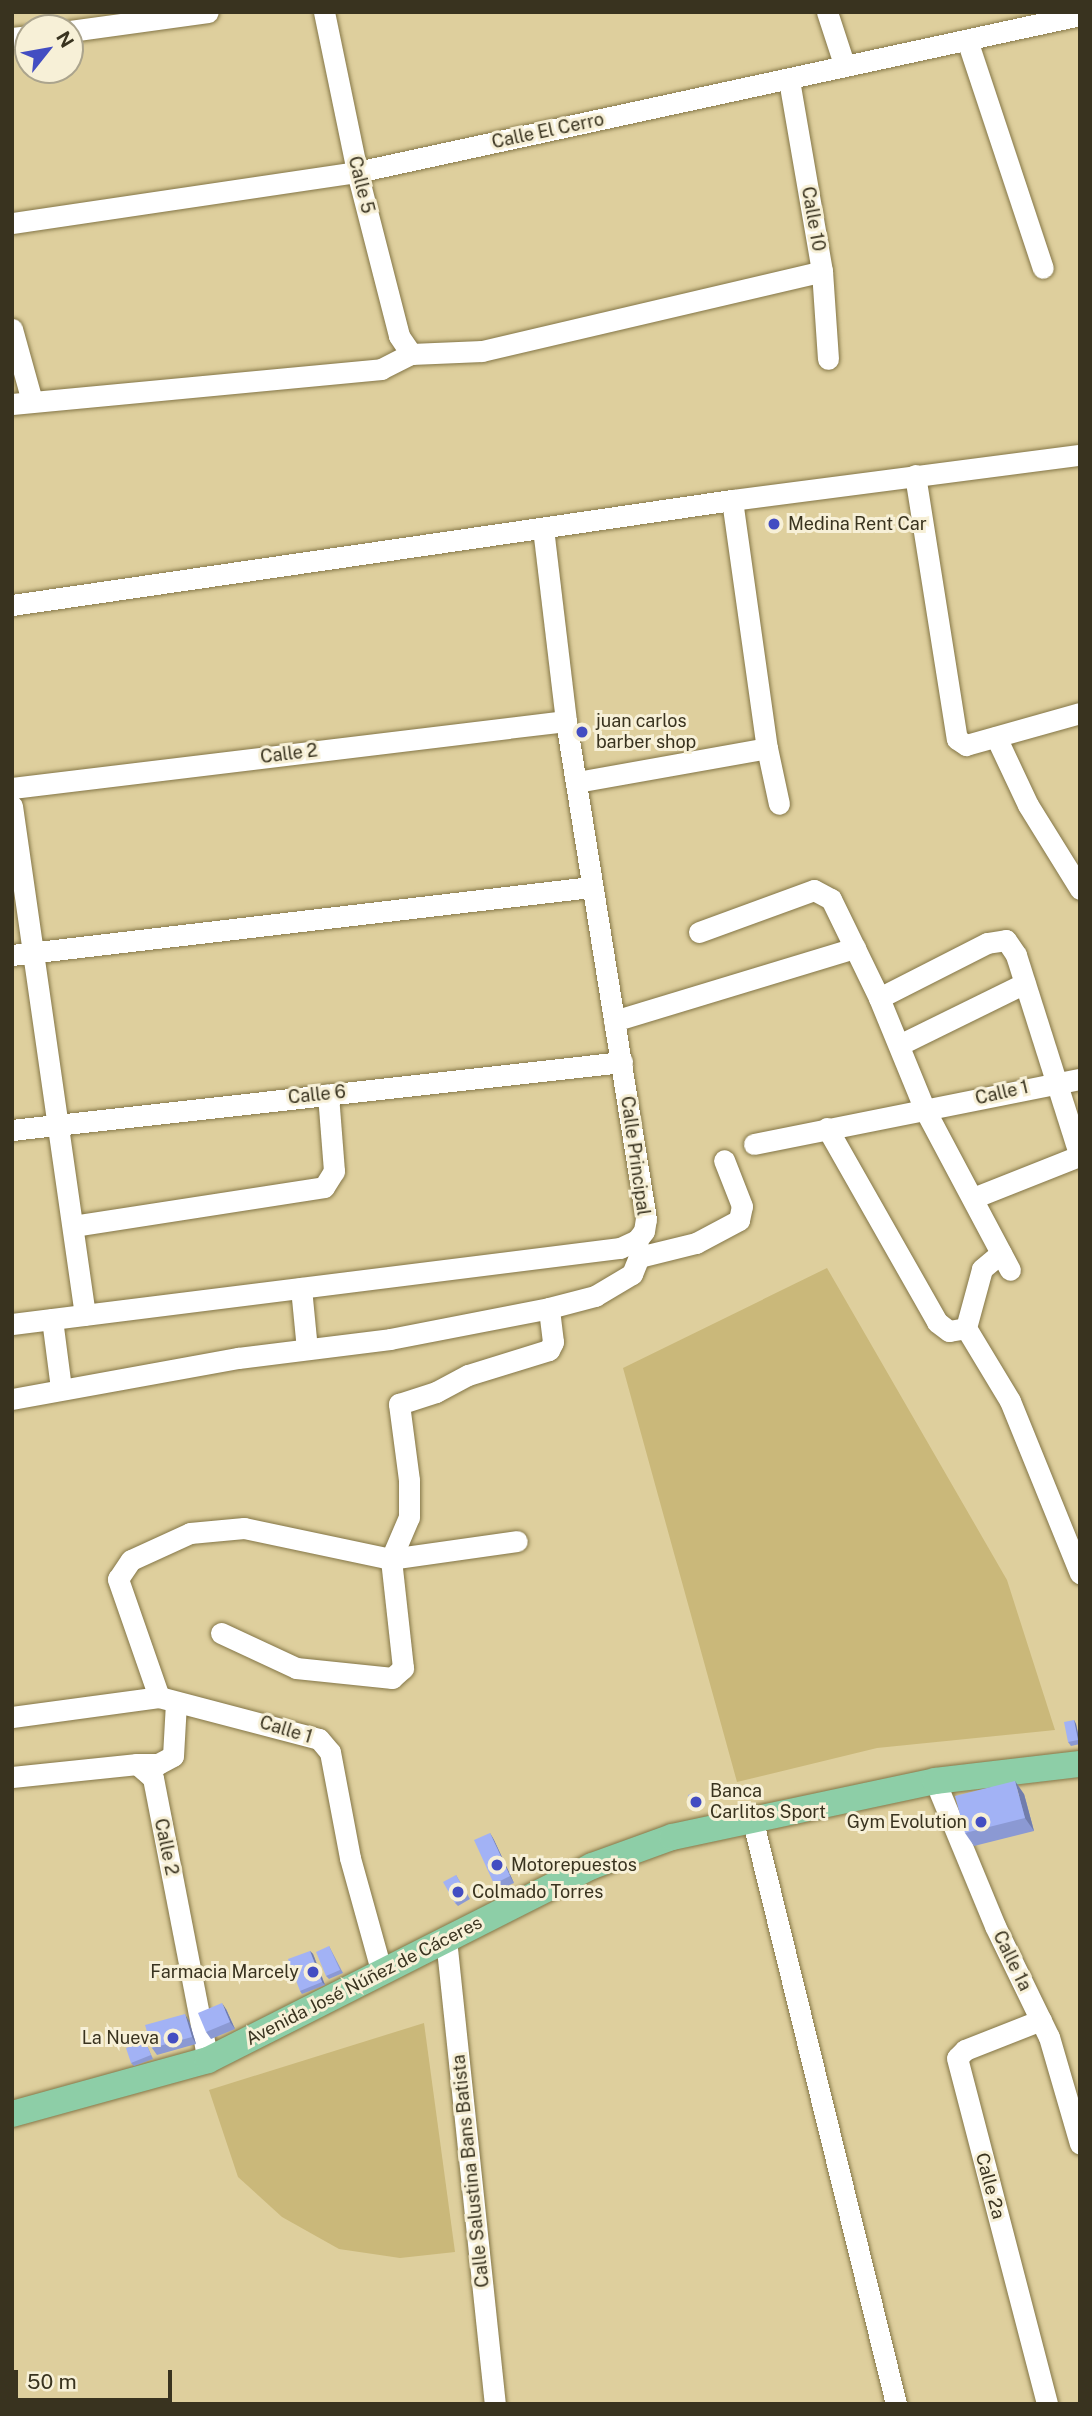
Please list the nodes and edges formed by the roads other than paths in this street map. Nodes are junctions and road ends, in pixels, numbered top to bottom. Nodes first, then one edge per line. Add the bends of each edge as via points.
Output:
1 (208, 12) edge
2 (324, 12) edge
3 (827, 12) edge
4 (1080, 15) edge
5 (84, 29) edge
6 (967, 40) junction
7 (844, 64) junction
8 (789, 80) junction
9 (358, 172) junction
10 (12, 223) edge
11 (1043, 268) dead end
12 (822, 271) junction
13 (12, 329) edge
14 (411, 354) junction
15 (828, 359) dead end
16 (22, 403) edge
17 (1080, 455) edge
18 (915, 475) junction
19 (732, 500) junction
20 (543, 528) junction
21 (12, 605) edge
22 (1080, 713) edge
23 (566, 721) junction
24 (996, 737) junction
25 (767, 748) junction
26 (577, 782) junction
27 (12, 788) edge
28 (779, 804) dead end
29 (12, 806) edge
30 (592, 887) junction
31 (1080, 890) edge
32 (699, 932) dead end
33 (855, 948) junction
34 (23, 953) edge
35 (1025, 983) junction
36 (879, 998) junction
37 (614, 1021) junction
38 (898, 1045) junction
39 (622, 1062) junction
40 (1069, 1080) edge
41 (328, 1094) junction
42 (925, 1110) junction
43 (59, 1124) junction
44 (827, 1128) junction
45 (12, 1130) edge
46 (754, 1144) dead end
47 (1079, 1156) edge
48 (724, 1160) dead end
49 (973, 1198) junction
50 (73, 1226) junction
51 (638, 1249) junction
52 (301, 1288) junction
53 (549, 1308) junction
54 (85, 1315) junction
55 (52, 1319) junction
56 (12, 1324) edge
57 (966, 1328) junction
58 (307, 1349) junction
59 (61, 1388) junction
60 (12, 1399) edge
61 (517, 1541) dead end
62 (391, 1559) junction
63 (1080, 1573) edge
64 (221, 1633) dead end
65 (167, 1699) junction
66 (12, 1717) edge
67 (137, 1764) junction
68 (1080, 1764) edge
69 (12, 1777) edge
70 (935, 1781) junction
71 (752, 1818) junction
72 (446, 1939) junction
73 (382, 1973) junction
74 (1041, 2020) junction
75 (208, 2060) junction
76 (12, 2114) edge
77 (1080, 2144) edge
78 (495, 2404) edge
79 (897, 2404) edge
80 (1047, 2404) edge

1 - 5 street
2 - 9 street, Calle 5
3 - 7 street
4 - 6 street, Calle El Cerro
6 - 7 street, Calle El Cerro
6 - 11 street
7 - 8 street, Calle El Cerro
8 - 9 street, Calle El Cerro
8 - 12 street, Calle 10
9 - 10 street, Calle El Cerro
9 - 14 street, Calle 5 via 399,336
12 - 14 street via 482,351
12 - 15 street, Calle 10
13 - 16 street
14 - 16 street via 382,369
17 - 18 street
18 - 19 street
18 - 24 street via 957,739 966,745
19 - 20 street
19 - 25 street
20 - 21 street
20 - 23 street, Calle Principal
22 - 24 street
23 - 26 street, Calle Principal
23 - 27 street, Calle 2
24 - 31 street via 1028,805
25 - 26 street
25 - 28 street
26 - 30 street, Calle Principal
29 - 34 street
30 - 34 street
30 - 37 street, Calle Principal
32 - 33 street via 822,891 831,899
33 - 36 street
33 - 37 street
34 - 43 street
35 - 36 street via 1013,946 997,939
35 - 38 street
35 - 40 street
36 - 38 street
37 - 39 street, Calle Principal
38 - 42 street
39 - 41 street, Calle 6
39 - 51 street, Calle Principal via 646,1219
40 - 42 street, Calle 1
40 - 47 street
41 - 43 street, Calle 6
41 - 50 street via 334,1171 324,1187
42 - 44 street, Calle 1
42 - 49 street
43 - 45 street, Calle 6
43 - 50 street
44 - 46 street, Calle 1
44 - 57 street via 937,1322 949,1331
47 - 49 street
48 - 51 street via 742,1206 739,1220 696,1243
49 - 57 street via 1006,1262 982,1269
50 - 54 street
51 - 52 street, Calle Principal
51 - 53 street via 632,1273 614,1286
52 - 54 street, Calle Principal
52 - 58 street
53 - 58 street via 390,1339
53 - 62 street via 553,1342 549,1350 468,1375 399,1404 409,1517
54 - 55 street, Calle Principal
55 - 56 street, Calle Principal
55 - 59 street
57 - 63 street via 1010,1401
58 - 59 street
59 - 60 street
61 - 62 street
62 - 64 street via 403,1668 400,1675 296,1668
62 - 65 street via 244,1528 190,1533 131,1560 118,1579
65 - 66 street, Calle 1
65 - 67 street via 173,1756 158,1764
65 - 73 street, Calle 1 via 304,1731 330,1752 350,1858
67 - 69 street
67 - 75 street, Calle 2 via 153,1778
68 - 70 main road, Avenida José Núñez de Cáceres
70 - 71 main road, Avenida José Núñez de Cáceres
70 - 74 street, Calle 1a via 995,1926
71 - 72 main road, Avenida José Núñez de Cáceres via 672,1838 592,1866
71 - 79 street
72 - 73 main road, Avenida José Núñez de Cáceres
72 - 78 street, Calle Salustina Bans Batista
73 - 75 main road, Avenida José Núñez de Cáceres
74 - 77 street, Calle 1a
74 - 80 street, Calle 2a via 965,2050 957,2058
75 - 76 main road, Avenida José Núñez de Cáceres

